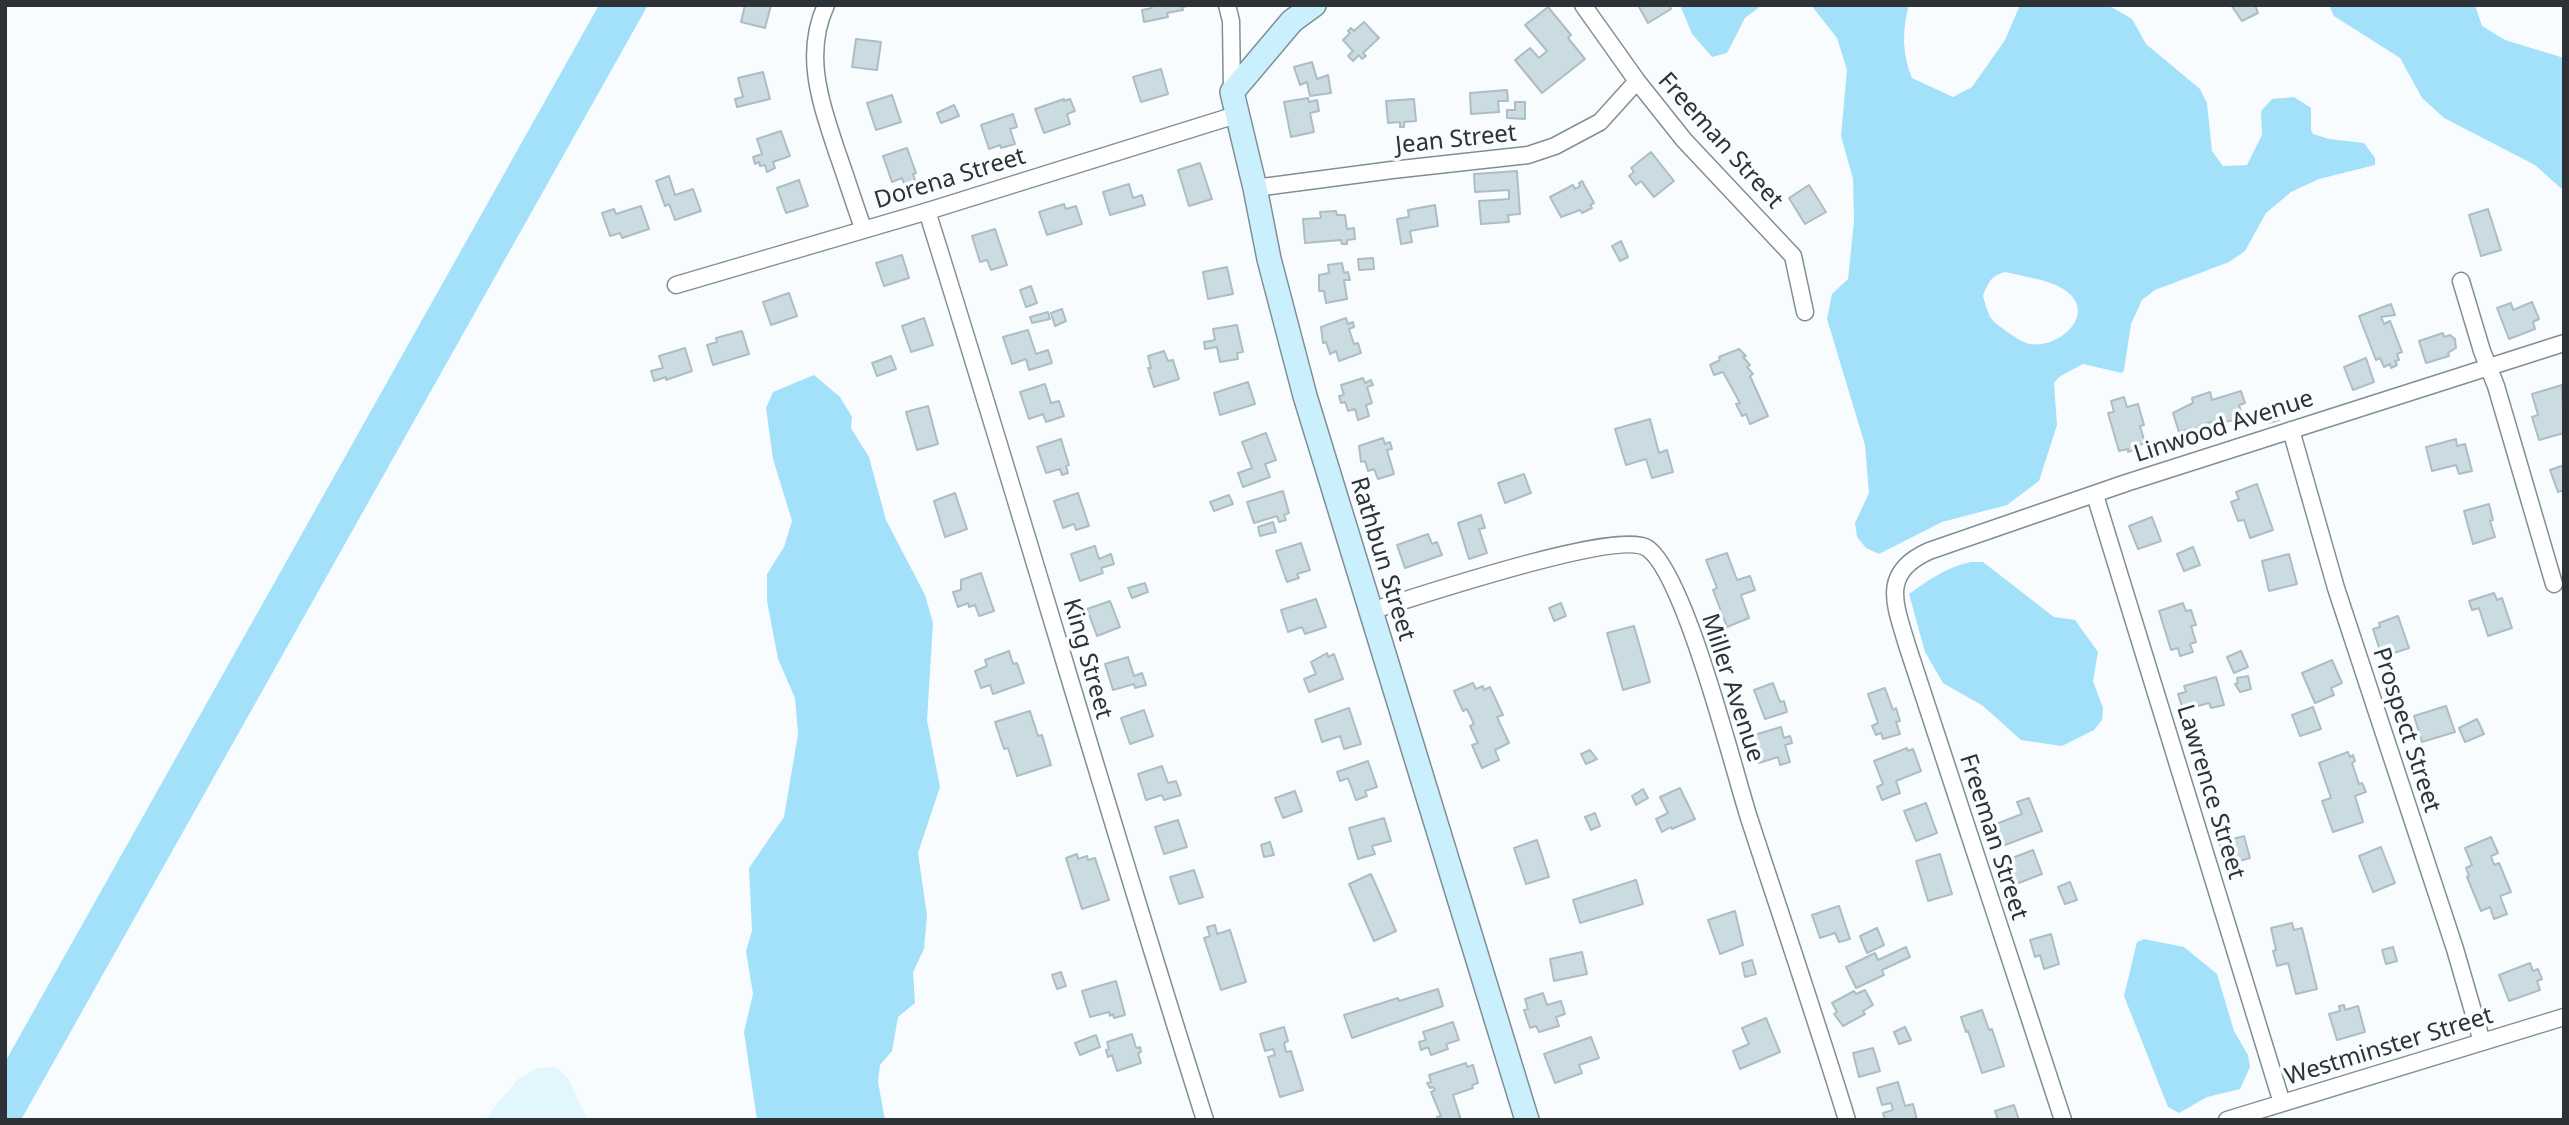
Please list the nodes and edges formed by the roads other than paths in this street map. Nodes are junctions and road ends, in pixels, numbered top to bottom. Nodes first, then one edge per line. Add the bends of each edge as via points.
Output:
1 (826, 5) edge
2 (1227, 5) edge
3 (1314, 5) edge
4 (1583, 5) edge
5 (1637, 81) junction
6 (1234, 104) junction
7 (1255, 188) junction
8 (927, 211) junction
9 (863, 228) junction
10 (2461, 281) dead end
11 (676, 285) dead end
12 (1805, 312) dead end
13 (2564, 343) edge
14 (2488, 368) junction
15 (2291, 430) junction
16 (2095, 495) junction
17 (1904, 567) joint
18 (2554, 584) dead end
19 (1371, 611) junction
20 (2564, 1017) edge
21 (2482, 1042) junction
22 (2282, 1103) junction
23 (1205, 1120) edge
24 (1527, 1120) edge
25 (1847, 1120) edge
26 (2063, 1120) edge
27 (2227, 1120) edge

1 - 9 street via 816,33 816,83
2 - 6 street, Rathbun Street
3 - 6 street via 1292,21
4 - 5 street, Freeman Street
5 - 7 street, Jean Street via 1600,122 1528,155
5 - 12 street, Freeman Street via 1684,140 1793,256
6 - 7 street, Rathbun Street
6 - 8 street, Dorena Street
7 - 19 street, Rathbun Street via 1305,396
8 - 9 street, Dorena Street
8 - 23 street, King Street
9 - 11 street, Dorena Street
10 - 14 street
13 - 14 street, Linwood Avenue
14 - 15 street, Linwood Avenue
14 - 18 street
15 - 16 street, Linwood Avenue
15 - 21 street, Prospect Street via 2336,588
16 - 17 street, Linwood Avenue via 1929,551
16 - 22 street, Lawrence Street
17 - 26 street, Freeman Street via 1894,593 1898,613
19 - 24 street, Rathbun Street
19 - 25 street, Miller Avenue via 1519,566 1614,546 1646,548 1658,560 1694,639
20 - 21 street, Westminster Street
21 - 22 street, Westminster Street
22 - 27 street, Westminster Street

